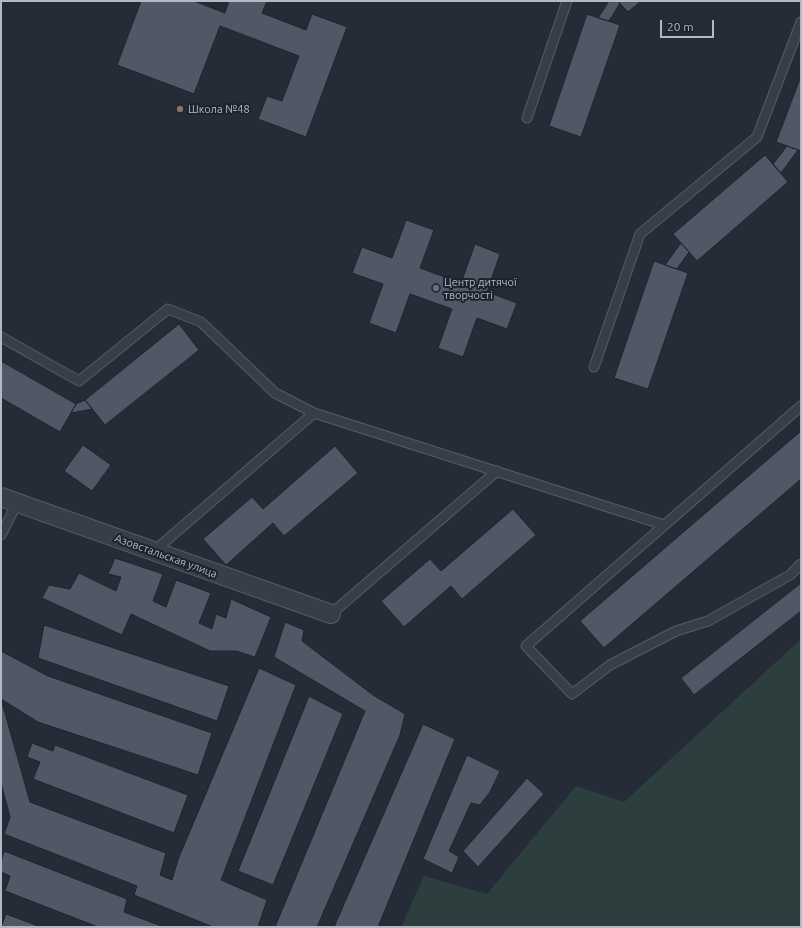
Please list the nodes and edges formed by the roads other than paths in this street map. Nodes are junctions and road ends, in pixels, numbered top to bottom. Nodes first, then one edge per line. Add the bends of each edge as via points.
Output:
1 (568, 1) edge
2 (801, 22) edge
3 (528, 118) dead end
4 (1, 336) edge
5 (594, 368) dead end
6 (801, 406) edge
7 (314, 413) junction
8 (497, 471) junction
9 (9, 500) edge
10 (664, 525) junction
11 (1, 535) edge
12 (153, 552) junction
13 (801, 564) edge
14 (331, 614) joint

1 - 3 lane
2 - 5 lane via 757,137 640,234
4 - 7 lane via 79,380 168,309 201,322 275,393
6 - 10 lane
7 - 8 lane
7 - 12 lane
8 - 10 lane
8 - 14 lane
9 - 11 lane
9 - 12 street, Азовстальская улица
10 - 13 lane via 526,646 572,694 610,664 676,632 708,621 790,575
12 - 14 street, Азовстальская улица

